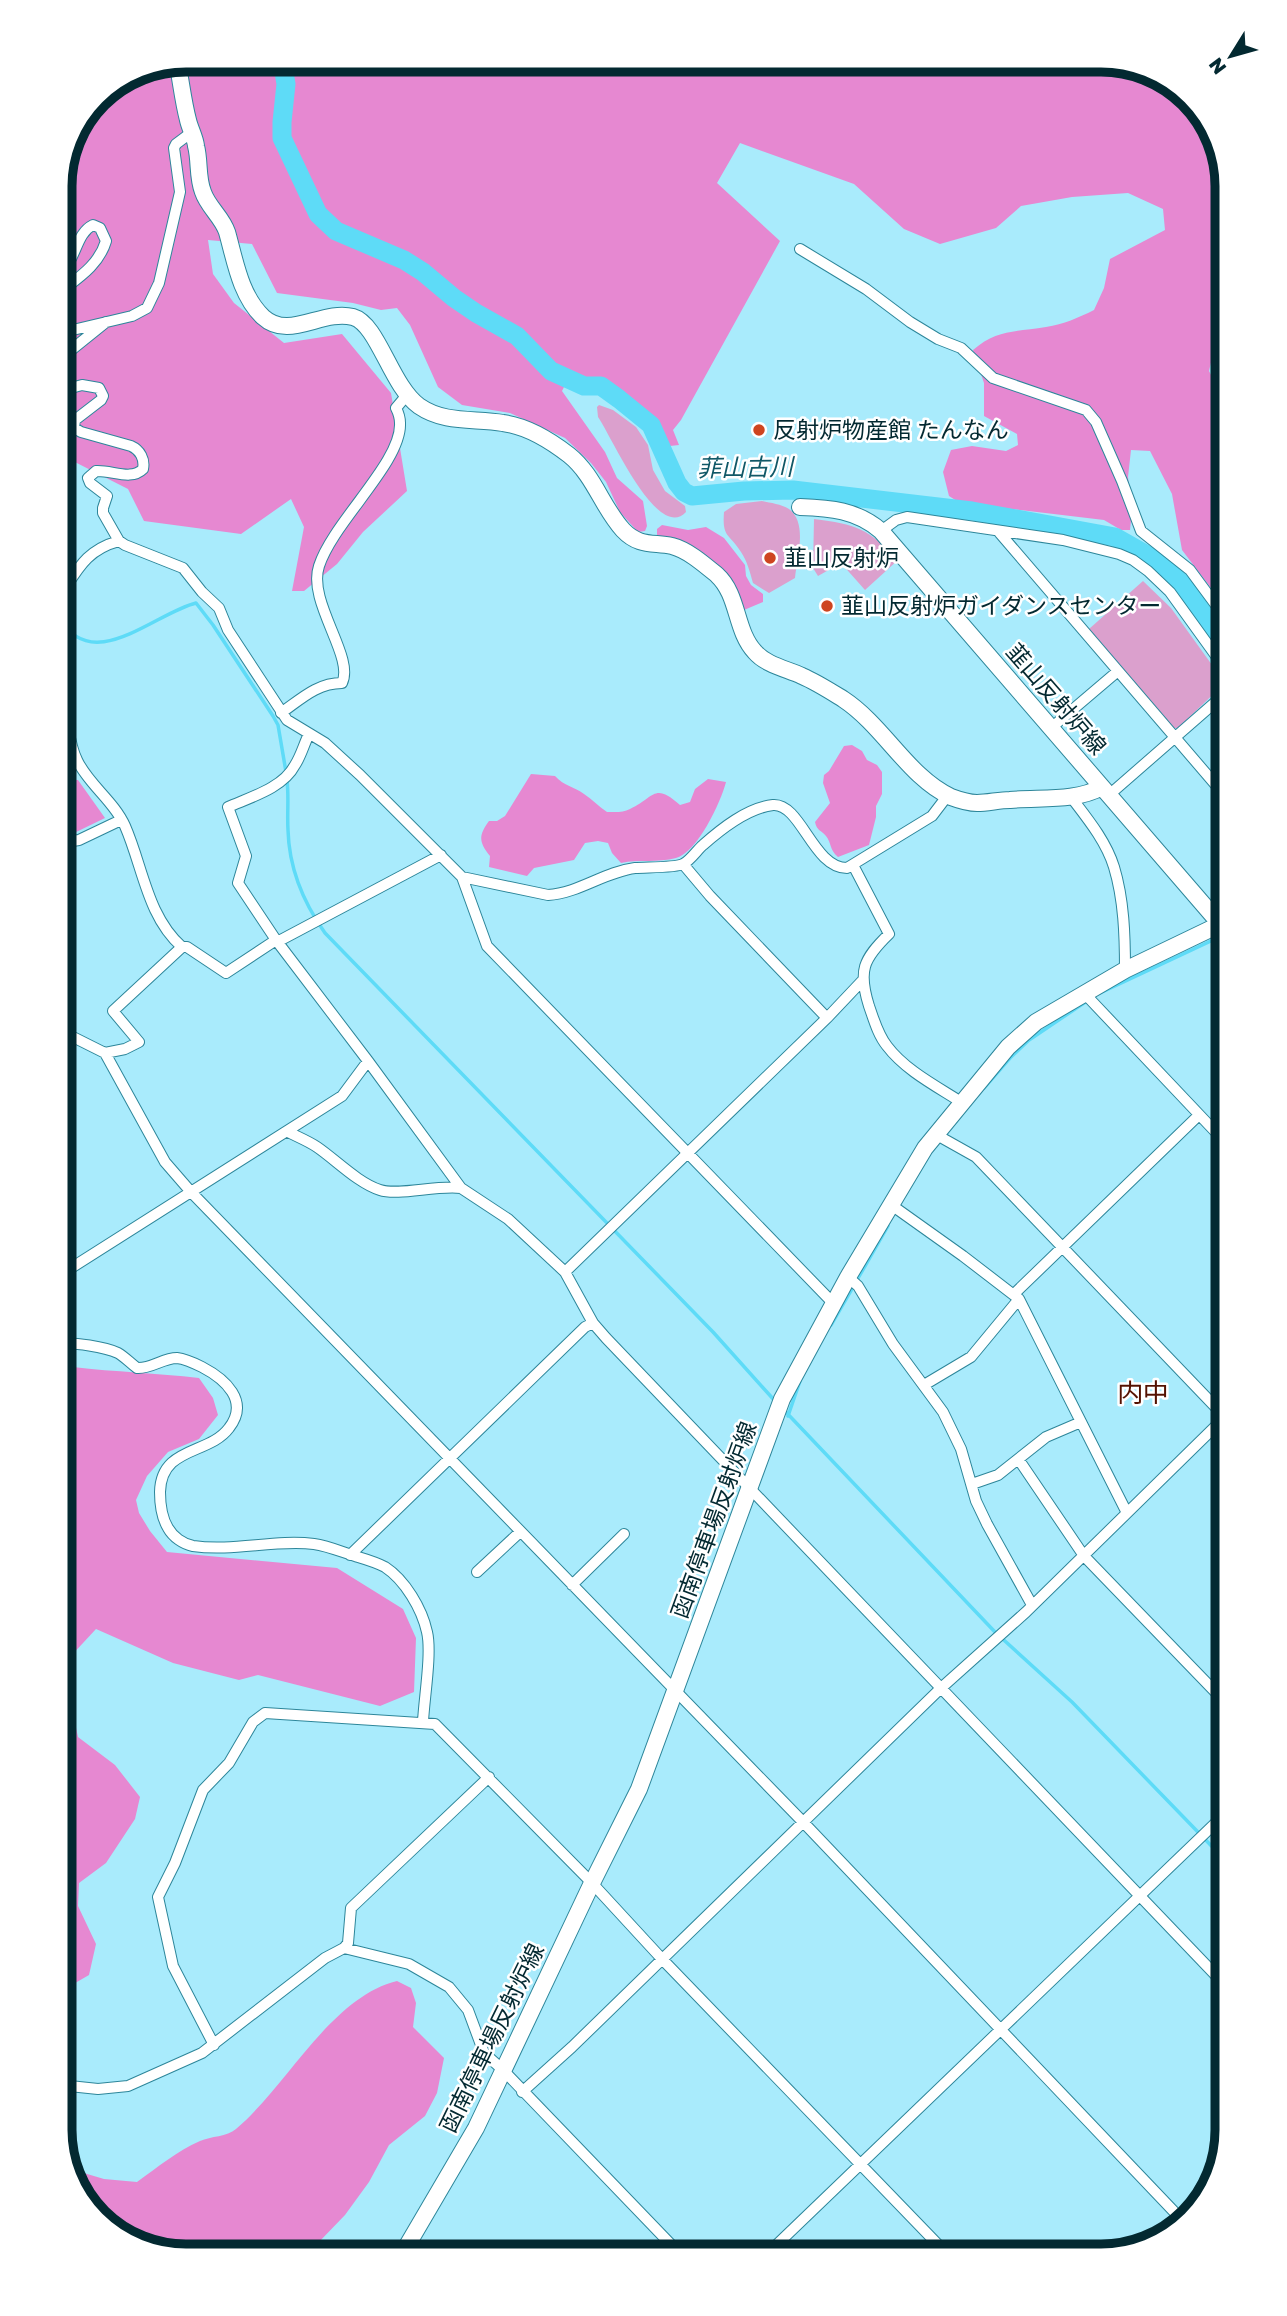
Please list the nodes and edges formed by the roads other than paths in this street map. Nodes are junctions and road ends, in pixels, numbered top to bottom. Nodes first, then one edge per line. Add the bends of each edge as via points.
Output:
1 (179, 73) edge
2 (192, 132) junction
3 (800, 249) dead end
4 (72, 257) edge
5 (72, 283) edge
6 (108, 320) junction
7 (72, 330) edge
8 (72, 349) edge
9 (72, 388) edge
10 (407, 395) junction
11 (800, 507) dead end
12 (881, 531) junction
13 (998, 531) junction
14 (120, 541) junction
15 (72, 578) edge
16 (1215, 603) edge
17 (1215, 654) edge
18 (1118, 671) junction
19 (1215, 703) edge
20 (281, 713) junction
21 (1051, 728) junction
22 (309, 734) junction
23 (1176, 738) junction
24 (72, 742) edge
25 (1215, 784) edge
26 (1106, 791) junction
27 (948, 795) junction
28 (1072, 797) junction
29 (121, 820) junction
30 (72, 841) edge
31 (441, 855) junction
32 (683, 864) junction
33 (853, 865) junction
34 (462, 877) junction
35 (1215, 913) edge
36 (1215, 927) edge
37 (276, 941) junction
38 (182, 947) junction
39 (1125, 970) junction
40 (862, 981) junction
41 (1086, 994) junction
42 (827, 1018) junction
43 (72, 1036) edge
44 (105, 1053) junction
45 (368, 1061) junction
46 (961, 1102) junction
47 (1199, 1115) junction
48 (288, 1132) junction
49 (1215, 1132) edge
50 (941, 1137) junction
51 (688, 1152) junction
52 (461, 1188) junction
53 (191, 1192) junction
54 (890, 1205) junction
55 (1062, 1247) junction
56 (72, 1267) edge
57 (565, 1272) junction
58 (853, 1281) junction
59 (1016, 1296) junction
60 (833, 1303) junction
61 (593, 1322) junction
62 (72, 1343) edge
63 (924, 1385) junction
64 (1215, 1405) edge
65 (1081, 1422) junction
66 (1215, 1429) edge
67 (449, 1459) junction
68 (1019, 1460) junction
69 (972, 1484) junction
70 (750, 1489) junction
71 (1127, 1513) junction
72 (520, 1532) junction
73 (624, 1534) dead end
74 (350, 1555) junction
75 (1084, 1556) junction
76 (477, 1572) dead end
77 (572, 1585) junction
78 (1032, 1605) junction
79 (940, 1689) junction
80 (675, 1692) junction
81 (1215, 1692) edge
82 (423, 1722) junction
83 (489, 1777) junction
84 (804, 1824) junction
85 (1215, 1824) edge
86 (592, 1882) junction
87 (1140, 1896) junction
88 (344, 1948) junction
89 (662, 1959) junction
90 (1215, 1974) edge
91 (1001, 2031) junction
92 (214, 2045) junction
93 (500, 2076) junction
94 (72, 2086) edge
95 (522, 2092) junction
96 (860, 2165) junction
97 (1177, 2215) edge
98 (411, 2244) edge
99 (670, 2244) edge
100 (778, 2244) edge
101 (937, 2244) edge

1 - 2 main road
2 - 6 street via 174,148 180,192 154,294 140,313
2 - 10 main road via 202,189 222,222 238,273 261,316 281,327 338,316 360,321
3 - 16 street via 928,333 961,348 993,377 1086,410 1096,422 1141,531 1190,569
4 - 5 street via 83,233 93,225 100,228 106,241 99,256
6 - 7 street
6 - 8 street
9 - 14 street via 99,388 103,396 75,420 74,428 136,448 143,460 143,469 137,474 96,471 88,478 107,496 103,513
10 - 20 street via 396,408 400,424 390,458 341,524 317,573 318,593 346,676 342,683 318,687
10 - 27 main road via 444,417 526,430 569,455 591,479 626,533 641,542 681,550 721,578 757,656 844,700 874,725 919,776
11 - 12 main road, 韮山反射炉線 via 863,517
12 - 13 street via 907,517
12 - 21 main road, 韮山反射炉線
13 - 17 street via 1096,547 1133,560 1170,592
13 - 18 street
14 - 15 street via 86,558
14 - 20 street via 183,568 219,608 228,631
18 - 21 street
18 - 23 street
19 - 23 street
20 - 22 street
21 - 26 main road, 韮山反射炉線
22 - 31 street via 360,775
22 - 37 street via 294,768 281,780 228,807 246,856 239,883
23 - 25 street
23 - 26 street
24 - 29 street via 75,756
26 - 28 main road
26 - 35 main road, 韮山反射炉線
27 - 28 main road via 976,803
27 - 33 street via 932,816
28 - 39 street via 1090,820 1114,867 1125,932
29 - 30 street
29 - 38 street via 155,911
31 - 34 street
31 - 37 street
32 - 33 street via 731,823 776,805 788,809 828,860 841,868
32 - 34 street via 631,869 548,895
32 - 42 street
33 - 40 street via 889,934 868,959
34 - 51 street via 487,946
36 - 39 main road, 函南停車場反射炉線
37 - 38 street via 226,973
37 - 45 street
38 - 44 street via 113,1011 139,1042
39 - 41 main road, 函南停車場反射炉線
40 - 42 street
40 - 46 street via 886,1046
41 - 46 main road, 函南停車場反射炉線 via 1036,1022
41 - 47 street
42 - 51 street
43 - 44 street
44 - 53 street via 165,1162
45 - 48 street via 342,1096
45 - 52 street
46 - 50 main road, 函南停車場反射炉線
47 - 49 street
47 - 55 street
48 - 52 street via 379,1190
48 - 53 street
50 - 54 main road, 函南停車場反射炉線
50 - 55 street via 976,1157
51 - 57 street
51 - 60 street
52 - 57 street via 508,1219
53 - 56 street
53 - 67 street
54 - 58 main road, 函南停車場反射炉線
54 - 59 street
55 - 59 street
55 - 64 street
57 - 61 street
58 - 60 main road, 函南停車場反射炉線
58 - 63 street
59 - 63 street via 971,1357
59 - 65 street
60 - 70 main road, 函南停車場反射炉線 via 782,1399
61 - 67 street
61 - 70 street
62 - 74 street via 110,1351 137,1368 186,1359 220,1377 233,1391 236,1416 225,1433 185,1452 163,1476 163,1516 174,1536 192,1546 292,1543
63 - 69 street via 952,1429
65 - 68 street via 1046,1437
65 - 71 street
66 - 71 street
67 - 72 street
67 - 74 street
68 - 69 street via 998,1475
68 - 75 street
69 - 78 street via 986,1524
70 - 79 street
70 - 80 main road, 函南停車場反射炉線
71 - 75 street
72 - 76 street
72 - 77 street
73 - 77 street
74 - 82 street via 390,1571 422,1617 428,1645
75 - 78 street
75 - 81 street
77 - 80 street
78 - 79 street
79 - 84 street
79 - 87 street
80 - 84 street
80 - 86 main road, 函南停車場反射炉線 via 639,1789
82 - 83 street via 444,1731
82 - 92 street via 265,1713 253,1722 229,1763 203,1790 158,1897 173,1966
83 - 86 street
83 - 88 street via 351,1908
84 - 89 street
84 - 91 street
85 - 87 street
86 - 89 street
86 - 93 main road, 函南停車場反射炉線
87 - 90 street
87 - 91 street
88 - 92 street
88 - 93 street via 409,1964 449,1987 468,2010 484,2053
89 - 95 street
89 - 96 street
91 - 96 street
91 - 97 street
92 - 94 street via 128,2086
93 - 95 street
93 - 98 main road, 函南停車場反射炉線
95 - 99 street
96 - 100 street
96 - 101 street

